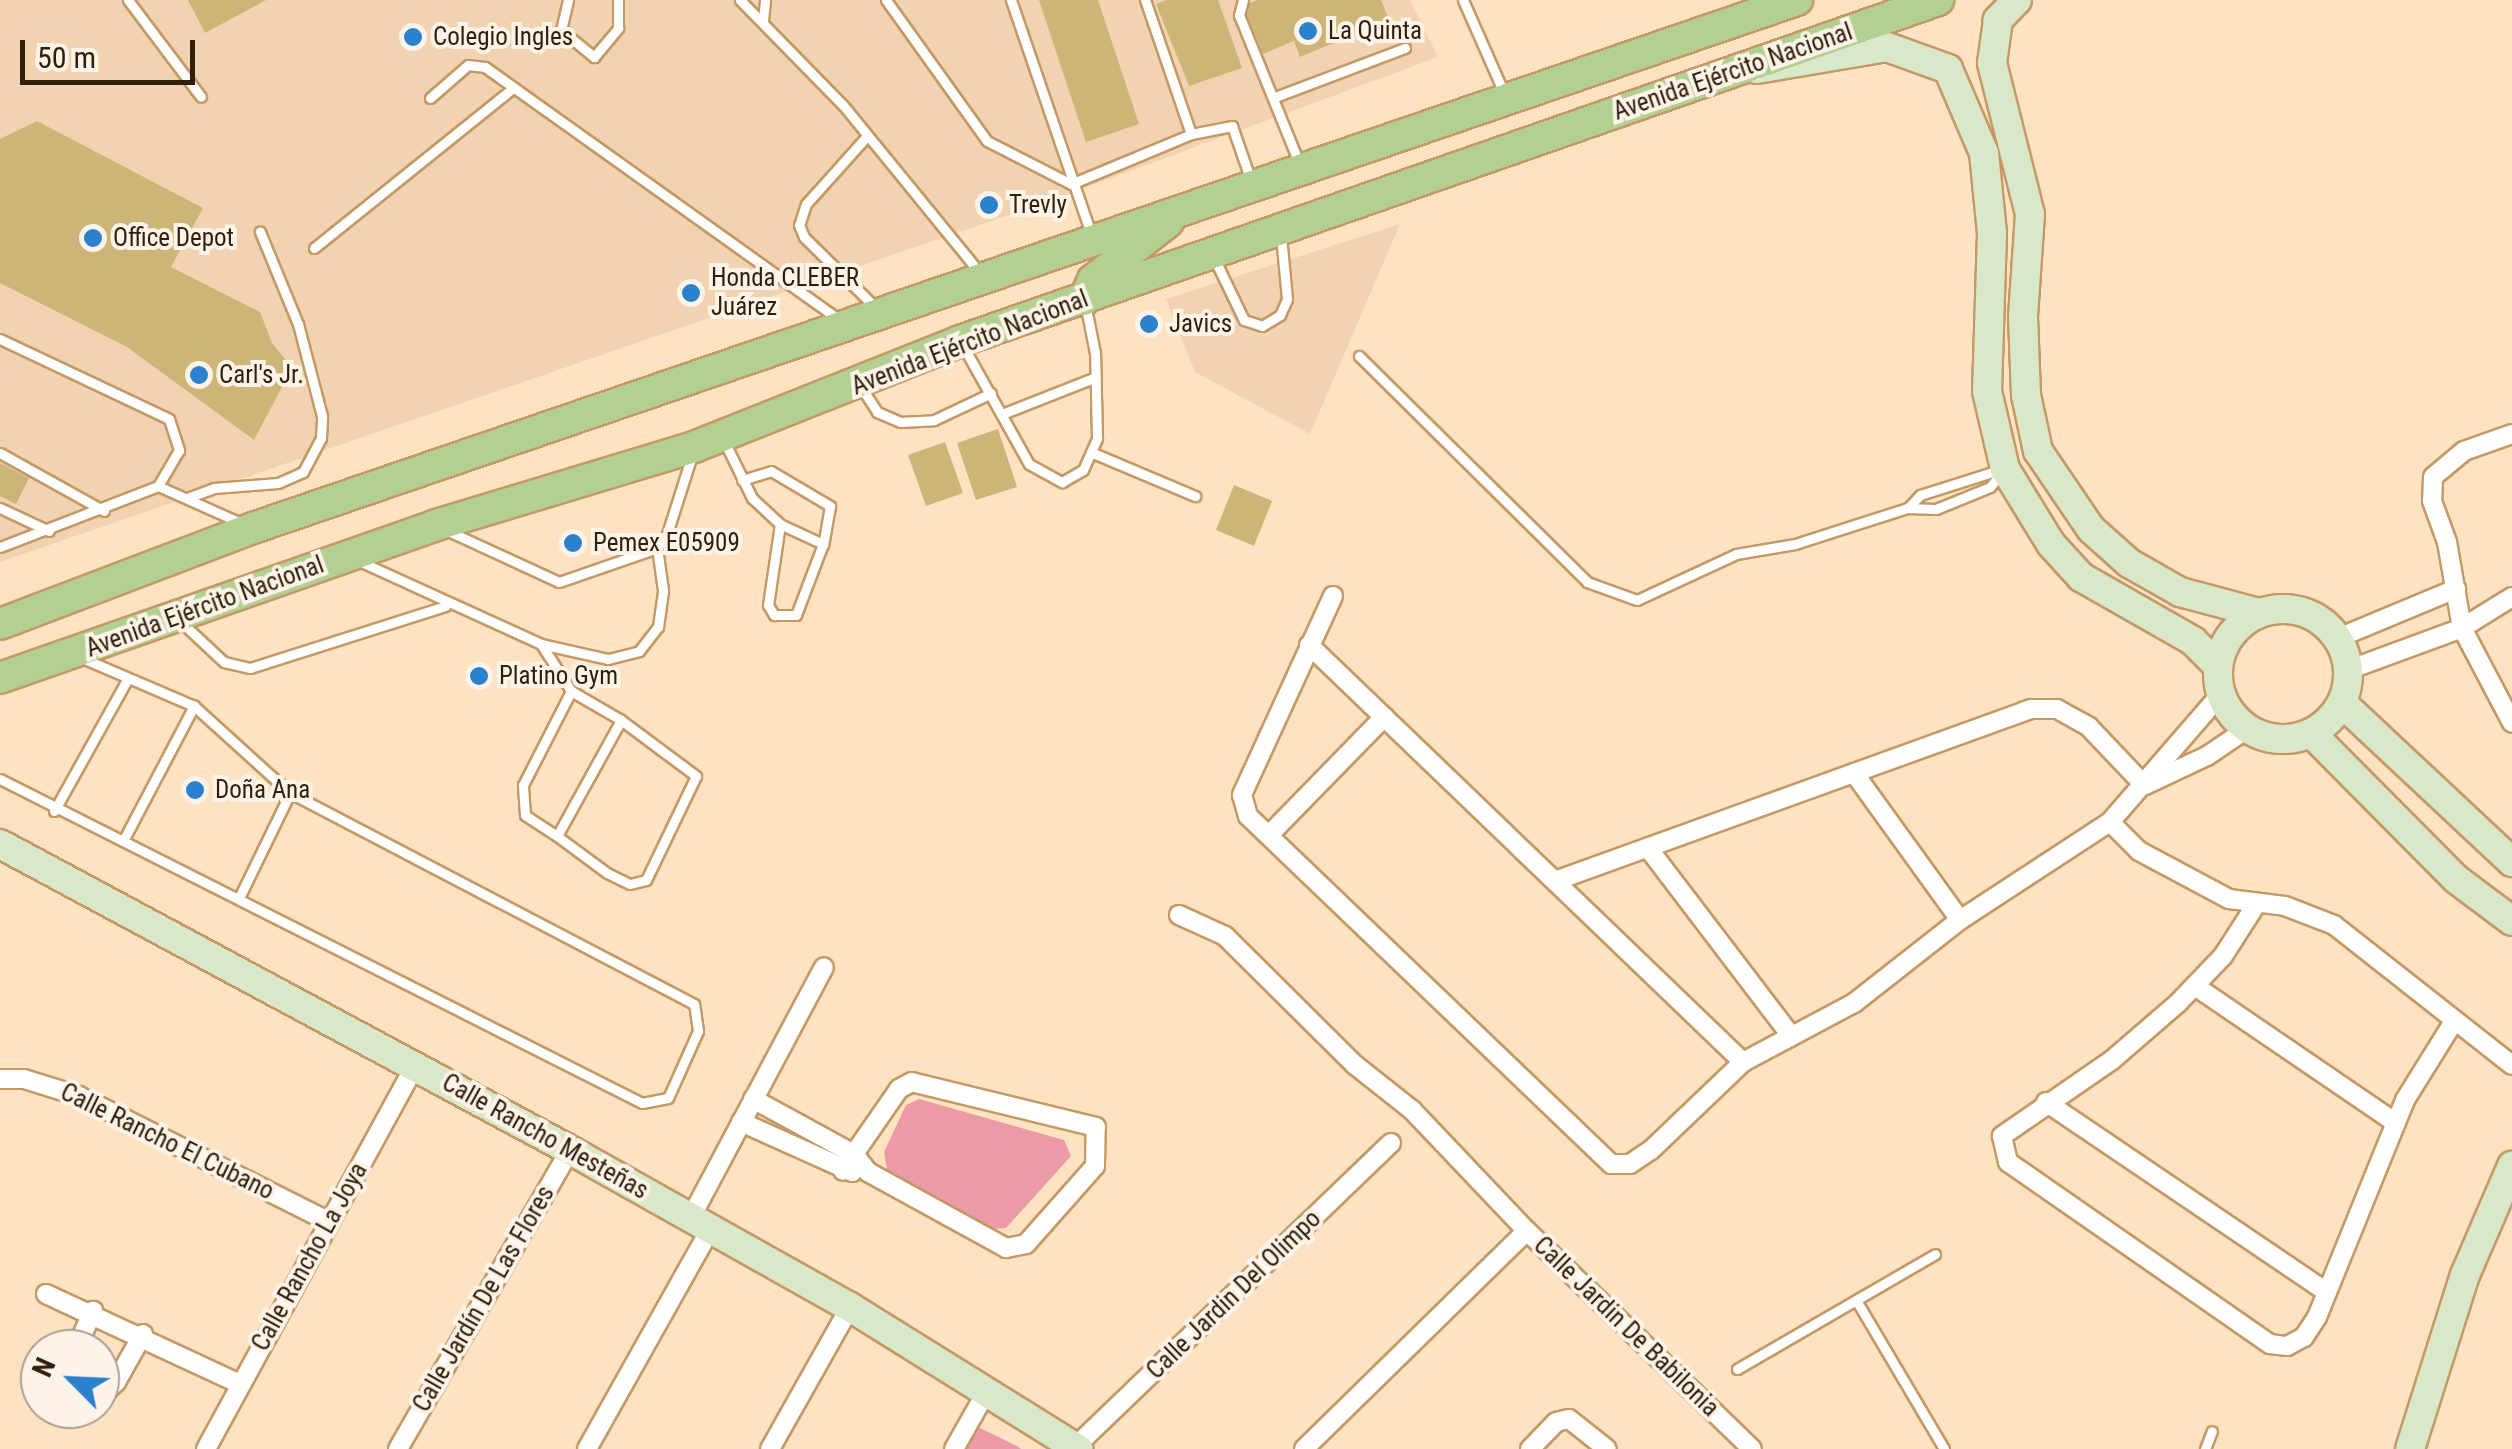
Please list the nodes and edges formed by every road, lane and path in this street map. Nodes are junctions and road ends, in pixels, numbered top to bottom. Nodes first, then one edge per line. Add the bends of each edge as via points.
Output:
1 (128, 0) edge
2 (568, 0) edge
3 (618, 0) edge
4 (740, 0) edge
5 (765, 0) edge
6 (886, 0) edge
7 (1010, 0) edge
8 (1145, 0) edge
9 (1242, 0) edge
10 (1463, 0) edge
11 (1797, 0) edge
12 (1938, 0) edge
13 (2017, 0) edge
14 (763, 20) junction
15 (1406, 48) dead end
16 (1992, 62) junction
17 (1740, 69) junction
18 (1954, 81) junction
19 (513, 88) junction
20 (201, 97) dead end
21 (1275, 97) junction
22 (430, 98) dead end
23 (1507, 100) junction
24 (1191, 134) junction
25 (867, 136) junction
26 (1301, 170) junction
27 (1071, 184) junction
28 (1253, 186) junction
29 (1177, 213) junction
30 (1280, 228) junction
31 (260, 232) dead end
32 (1094, 242) junction
33 (314, 248) dead end
34 (1212, 254) junction
35 (1034, 260) junction
36 (984, 278) junction
37 (1084, 300) junction
38 (882, 315) junction
39 (847, 326) junction
40 (0, 339) edge
41 (960, 342) junction
42 (1358, 356) dead end
43 (1096, 377) junction
44 (860, 384) junction
45 (991, 393) junction
46 (1002, 414) junction
47 (2512, 434) edge
48 (708, 442) junction
49 (2038, 450) junction
50 (0, 453) edge
51 (1093, 453) junction
52 (2005, 469) junction
53 (742, 480) junction
54 (158, 486) junction
55 (1195, 496) dead end
56 (187, 498) junction
57 (0, 508) edge
58 (1907, 508) junction
59 (104, 510) junction
60 (780, 524) junction
61 (436, 525) junction
62 (253, 528) junction
63 (49, 531) junction
64 (823, 544) junction
65 (0, 547) edge
66 (657, 548) junction
67 (348, 555) junction
68 (2456, 590) junction
69 (1333, 596) dead end
70 (2512, 597) edge
71 (446, 606) junction
72 (2260, 613) junction
73 (175, 616) junction
74 (0, 624) edge
75 (2462, 628) junction
76 (2338, 638) junction
77 (541, 644) junction
78 (1309, 646) junction
79 (73, 654) junction
80 (2348, 670) junction
81 (0, 678) edge
82 (128, 678) junction
83 (2220, 680) junction
84 (571, 691) junction
85 (2342, 703) junction
86 (194, 706) junction
87 (1384, 717) junction
88 (621, 720) junction
89 (2512, 724) edge
90 (2247, 729) junction
91 (2310, 734) junction
92 (1854, 773) junction
93 (0, 778) edge
94 (2144, 785) junction
95 (290, 793) junction
96 (54, 811) junction
97 (2110, 822) junction
98 (1268, 835) junction
99 (557, 836) junction
100 (123, 841) junction
101 (0, 844) edge
102 (1648, 848) junction
103 (2512, 862) edge
104 (1555, 882) junction
105 (238, 898) junction
106 (2257, 902) junction
107 (1179, 914) dead end
108 (1960, 920) junction
109 (2512, 921) edge
110 (824, 967) dead end
111 (2195, 986) junction
112 (2453, 1023) junction
113 (1791, 1036) junction
114 (1743, 1062) junction
115 (2512, 1064) edge
116 (415, 1065) junction
117 (0, 1079) edge
118 (753, 1100) junction
119 (2046, 1102) junction
120 (741, 1122) junction
121 (2396, 1124) junction
122 (1391, 1143) dead end
123 (570, 1150) junction
124 (854, 1154) junction
125 (2512, 1166) edge
126 (843, 1171) junction
127 (868, 1172) junction
128 (328, 1222) junction
129 (700, 1225) junction
130 (1527, 1231) junction
131 (1934, 1254) dead end
132 (2327, 1292) junction
133 (46, 1294) dead end
134 (1856, 1300) junction
135 (850, 1307) junction
136 (93, 1311) junction
137 (85, 1329) edge
138 (143, 1334) junction
139 (1737, 1368) dead end
140 (120, 1375) edge
141 (240, 1384) junction
142 (988, 1389) junction
143 (2212, 1431) dead end
144 (1077, 1448) edge
145 (206, 1449) edge
146 (398, 1449) edge
147 (588, 1449) edge
148 (770, 1449) edge
149 (954, 1449) edge
150 (1304, 1449) edge
151 (1530, 1449) edge
152 (1607, 1449) edge
153 (1752, 1449) edge
154 (1944, 1449) edge
155 (2205, 1449) edge
156 (2410, 1449) edge

1 - 20 lane
2 - 3 lane via 561,30 594,57 618,28
4 - 14 lane
5 - 14 lane
6 - 27 lane via 987,141
7 - 27 lane
8 - 24 lane
9 - 21 lane via 1239,14
10 - 23 lane
11 - 23 main road, Avenida Ejército Nacional
12 - 17 main road, Avenida Ejército Nacional
13 - 16 street via 1998,20
14 - 25 lane
15 - 21 lane
16 - 18 street via 1973,62
16 - 49 street via 2030,214 2023,317 2026,396
17 - 18 street via 1788,68 1887,48 1948,69
17 - 30 main road, Avenida Ejército Nacional
18 - 52 street via 1984,153 1992,232 1987,392
19 - 22 lane via 474,64
19 - 33 lane
19 - 39 lane
21 - 26 lane
23 - 26 main road, Avenida Ejército Nacional
24 - 27 lane
24 - 28 lane via 1232,126
25 - 36 lane
25 - 38 lane via 806,204 800,225 804,237
26 - 28 main road, Avenida Ejército Nacional
27 - 32 lane
28 - 29 main road, Avenida Ejército Nacional
29 - 32 main road, Avenida Ejército Nacional
29 - 37 main road via 1093,280
30 - 34 main road, Avenida Ejército Nacional
30 - 34 lane via 1287,299 1280,315 1262,326 1244,320
31 - 56 lane via 298,324 322,416 320,438 303,472 278,483 214,488
32 - 35 main road, Avenida Ejército Nacional
34 - 37 main road, Avenida Ejército Nacional
35 - 36 main road, Avenida Ejército Nacional
35 - 41 main road via 1043,282 1034,304
36 - 38 main road, Avenida Ejército Nacional
37 - 41 main road, Avenida Ejército Nacional
37 - 43 lane
38 - 39 main road, Avenida Ejército Nacional
39 - 62 main road, Avenida Ejército Nacional
40 - 54 lane via 170,419 179,450
41 - 44 main road, Avenida Ejército Nacional
41 - 45 lane
42 - 58 lane via 1587,582 1637,600 1736,554 1795,544
43 - 46 lane
43 - 51 lane
44 - 45 lane via 877,412 900,422 934,420
44 - 48 main road, Avenida Ejército Nacional
45 - 46 lane
46 - 51 lane via 1029,464 1044,476 1062,482 1083,470
47 - 68 street via 2464,451 2433,477 2432,501
48 - 53 lane
48 - 61 main road, Avenida Ejército Nacional
48 - 66 lane
49 - 52 street
49 - 72 street via 2091,529 2129,563 2180,592
50 - 59 lane
51 - 55 lane
52 - 58 lane via 1920,495
52 - 58 lane via 1990,487 1954,502
52 - 83 street via 2081,577 2193,641
53 - 60 lane
53 - 64 lane via 771,471 830,506
54 - 56 lane
54 - 59 lane
56 - 62 lane
57 - 63 lane
59 - 63 lane
60 - 64 lane
60 - 64 lane via 768,606 782,619 796,615
61 - 66 lane via 558,582
61 - 67 main road, Avenida Ejército Nacional
62 - 74 main road, Avenida Ejército Nacional
63 - 65 lane
66 - 77 lane via 658,627 639,651 608,659
67 - 71 lane
67 - 73 main road, Avenida Ejército Nacional
68 - 75 street
68 - 76 street
69 - 78 street
70 - 75 street
71 - 73 lane via 250,668 224,662
71 - 77 lane
72 - 76 street via 2303,612
72 - 83 street via 2232,634
73 - 79 main road, Avenida Ejército Nacional
75 - 80 street
75 - 89 street
76 - 80 street
77 - 84 lane
78 - 87 street
78 - 98 street via 1242,795 1248,816
79 - 81 main road, Avenida Ejército Nacional
79 - 82 lane
80 - 85 street
82 - 86 lane
82 - 96 lane
83 - 90 street
83 - 94 street
84 - 88 lane
84 - 99 lane via 523,785 525,815
85 - 91 street
85 - 103 street
86 - 95 lane
86 - 100 lane
87 - 98 street
87 - 104 street
88 - 99 lane
88 - 99 lane via 696,776 646,880 630,884 607,873
90 - 91 street via 2267,738
90 - 94 street
91 - 109 street via 2456,879
92 - 94 street via 2031,709 2057,709 2089,727
92 - 102 street
92 - 108 street
93 - 96 lane
94 - 97 street
95 - 105 lane
95 - 105 lane via 694,1004 698,1031 668,1098 642,1103
96 - 100 lane
97 - 106 street via 2139,851 2193,881 2229,899
97 - 108 street
98 - 114 street via 1611,1164 1630,1164 1651,1150
100 - 105 lane
101 - 116 street, Calle Rancho Mesteñas
102 - 104 street
102 - 113 street
104 - 114 street
106 - 111 street
106 - 112 street via 2334,925
107 - 130 street via 1225,936 1355,1065 1412,1110
108 - 113 street via 1854,1003
110 - 118 street
111 - 119 street via 2112,1060
111 - 121 street
112 - 115 street
112 - 121 street
113 - 114 street
116 - 123 street, Calle Rancho Mesteñas
116 - 128 street, Calle Rancho La Joya
117 - 128 street, Calle Rancho El Cubano via 24,1079 79,1096
118 - 120 street
118 - 124 street
119 - 132 street
119 - 132 street via 2002,1136 2008,1162 2270,1344 2287,1346 2304,1337
120 - 126 street
120 - 129 street
121 - 132 street
122 - 144 street, Calle Jardin Del Olimpo
123 - 129 street, Calle Rancho Mesteñas
123 - 146 street, Calle Jardín De Las Flores
124 - 126 street
124 - 127 street
124 - 127 street via 898,1089 912,1082 1096,1127 1095,1166 1018,1247 996,1246
125 - 156 street via 2466,1275
126 - 127 street
128 - 141 street, Calle Rancho La Joya
129 - 135 street, Calle Rancho Mesteñas
129 - 147 street
130 - 150 street, Calle Jardin De Babilonia
130 - 153 street, Calle Jardin De Babilonia
131 - 134 lane
133 - 136 street
134 - 139 lane
134 - 154 lane
135 - 142 street, Calle Rancho Mesteñas
135 - 148 street
136 - 137 street
136 - 138 street
138 - 140 street
138 - 141 street
141 - 145 street, Calle Rancho La Joya
142 - 144 street, Calle Rancho Mesteñas
142 - 149 street
143 - 155 lane
151 - 152 street via 1556,1422 1569,1419

